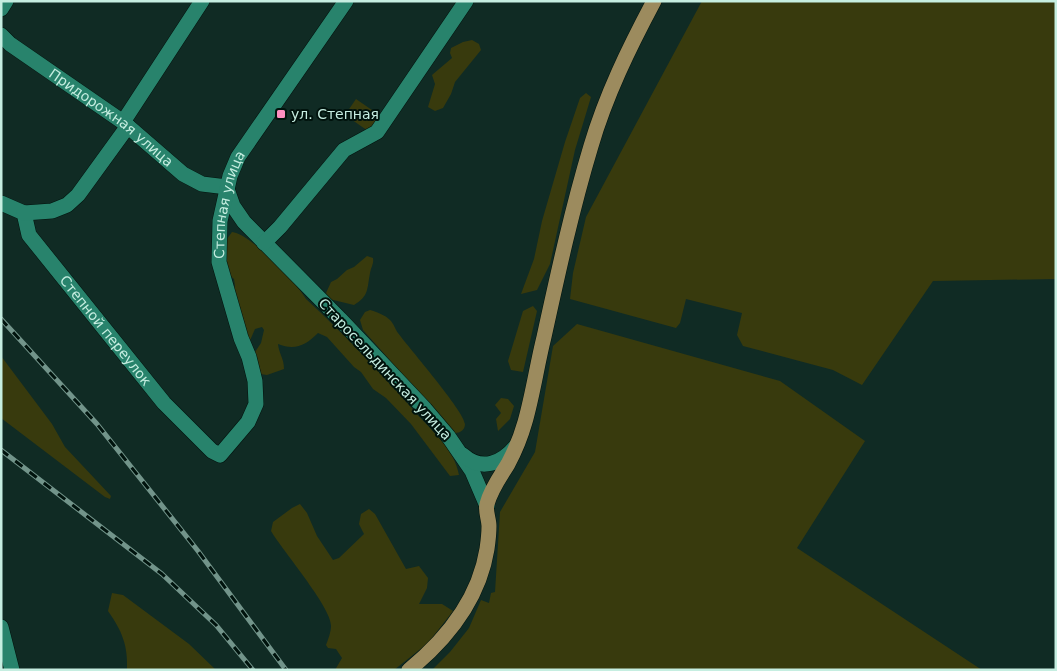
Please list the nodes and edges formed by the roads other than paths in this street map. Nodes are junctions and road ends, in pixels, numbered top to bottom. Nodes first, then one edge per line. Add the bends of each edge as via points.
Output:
1 (6, 1) edge
2 (202, 1) edge
3 (346, 1) edge
4 (466, 1) edge
5 (654, 1) edge
6 (1, 9) edge
7 (1, 35) edge
8 (126, 124) junction
9 (227, 187) junction
10 (1, 203) edge
11 (24, 213) junction
12 (264, 243) junction
13 (517, 446) junction
14 (460, 452) junction
15 (220, 455) joint
16 (487, 506) junction
17 (1, 627) edge
18 (12, 670) edge
19 (409, 670) edge

1 - 6 street
2 - 8 street
3 - 9 street, Степная улица via 238,157
4 - 12 street via 377,132 344,150
5 - 13 main road via 615,80 591,146
7 - 8 street, Придорожная улица
8 - 9 street, Придорожная улица via 183,174 202,184
8 - 11 street via 78,195 67,205 52,211
9 - 12 street, Старосельдинская улица via 232,206
9 - 15 street, Степная улица via 220,221 219,262 251,365 256,404 248,422
10 - 11 street
11 - 15 street, Степной переулок via 29,235 136,369 164,403
12 - 14 street, Старосельдинская улица via 406,388
13 - 14 street via 496,463 472,461
13 - 16 main road
14 - 16 street, Старосельдинская улица
16 - 19 main road, Старосельдинская улица via 490,526 488,547 478,584 467,606 439,644
17 - 18 street

